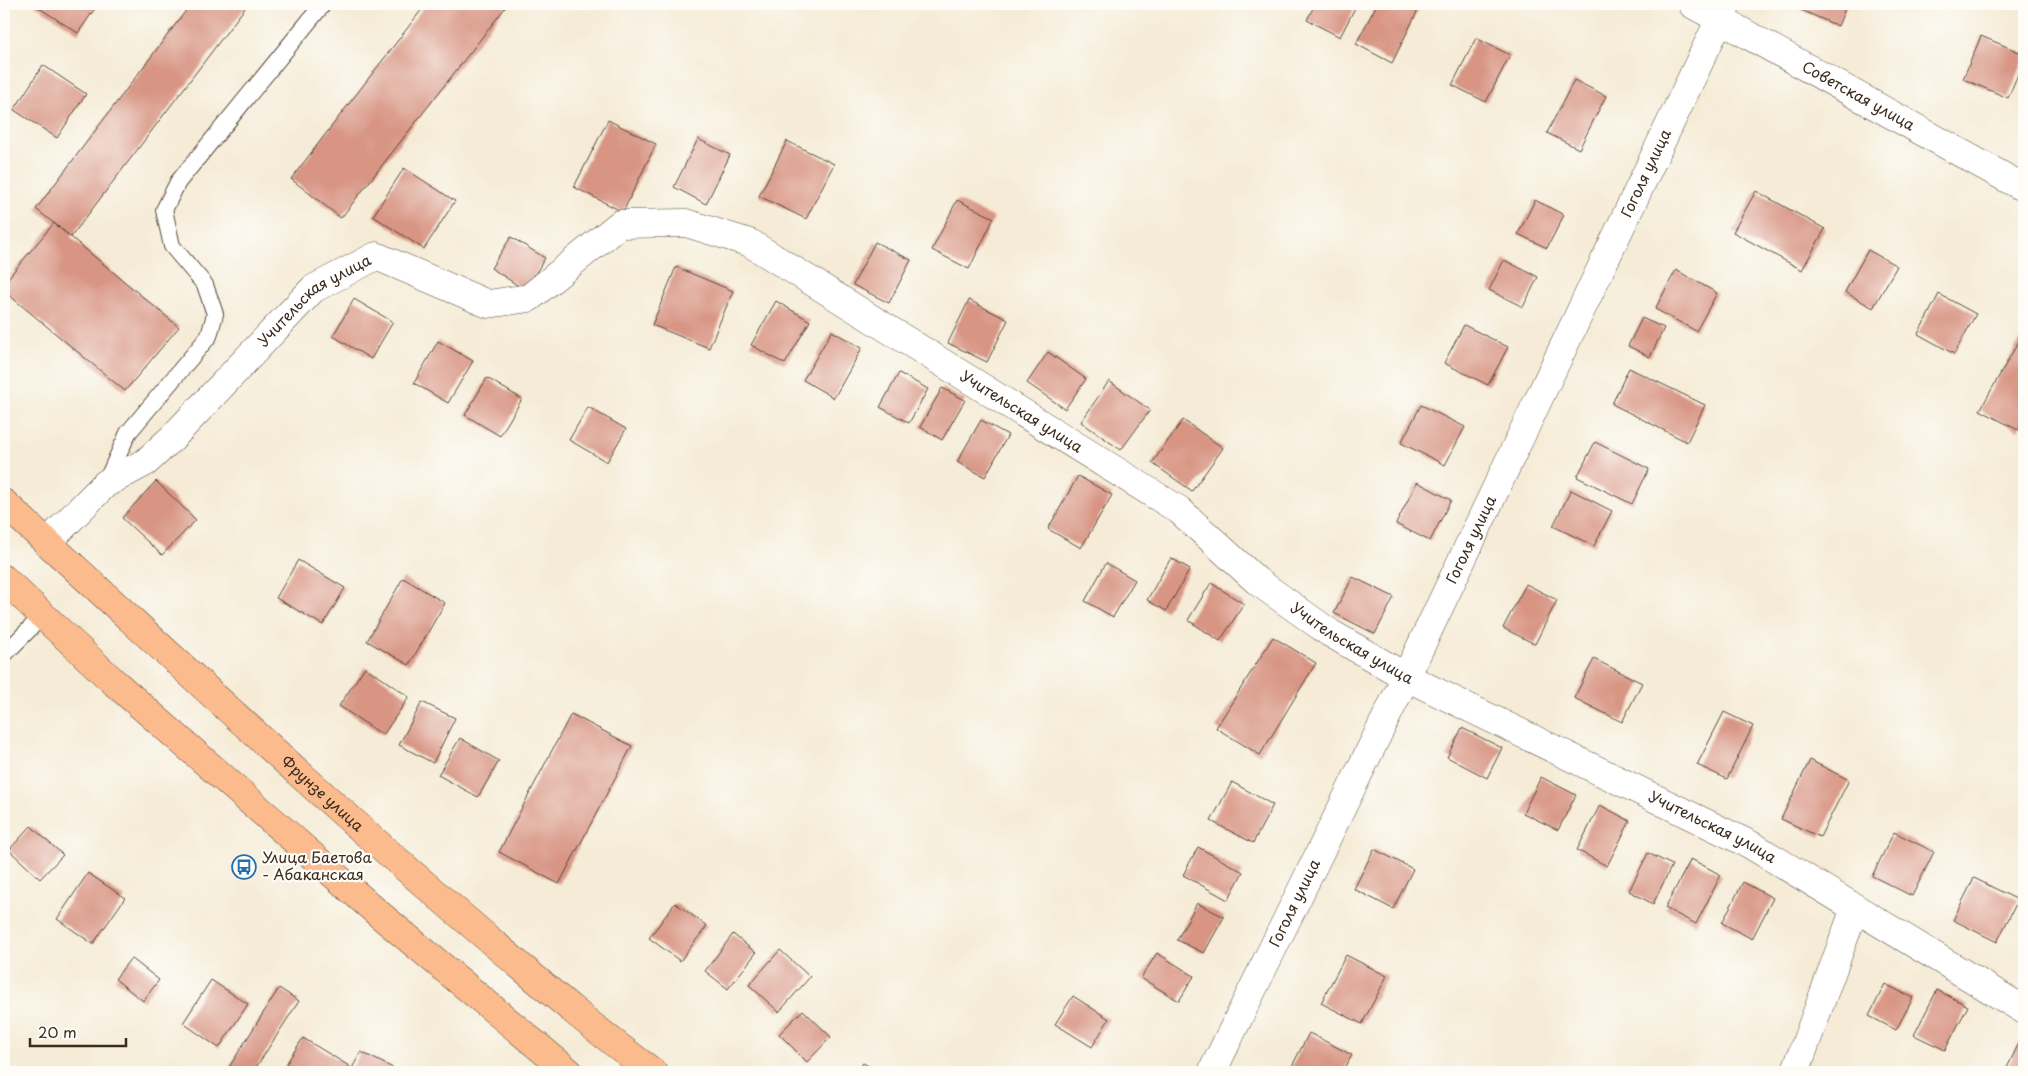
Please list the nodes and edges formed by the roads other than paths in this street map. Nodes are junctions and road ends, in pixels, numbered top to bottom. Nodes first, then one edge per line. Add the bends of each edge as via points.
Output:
1 (323, 4) edge
2 (1692, 4) edge
3 (1723, 12) edge
4 (2024, 188) edge
5 (106, 484) junction
6 (4, 503) edge
7 (48, 543) junction
8 (4, 579) edge
9 (43, 615) junction
10 (4, 655) edge
11 (1406, 677) junction
12 (1855, 908) junction
13 (2024, 1010) edge
14 (1797, 1066) dead end
15 (569, 1072) edge
16 (652, 1072) edge
17 (1212, 1072) edge

1 - 5 lane via 178,182 164,210 172,246 205,285 215,314 209,336 128,433
2 - 3 street, Советская улица
3 - 4 street, Советская улица
3 - 11 street, Гоголя улица
5 - 7 street, Учительская улица
5 - 11 street, Учительская улица via 146,462 173,437 313,289 376,256 488,304 529,298 620,224 686,223 750,242 1179,510 1265,587 1330,633
6 - 7 main road, Фрунзе улица
7 - 16 main road, Фрунзе улица via 405,868 608,1040
8 - 9 main road
9 - 10 lane
9 - 15 main road via 115,684 380,915
11 - 12 street, Учительская улица via 1751,846
11 - 17 street, Гоголя улица
12 - 13 street, Учительская улица
12 - 14 street

